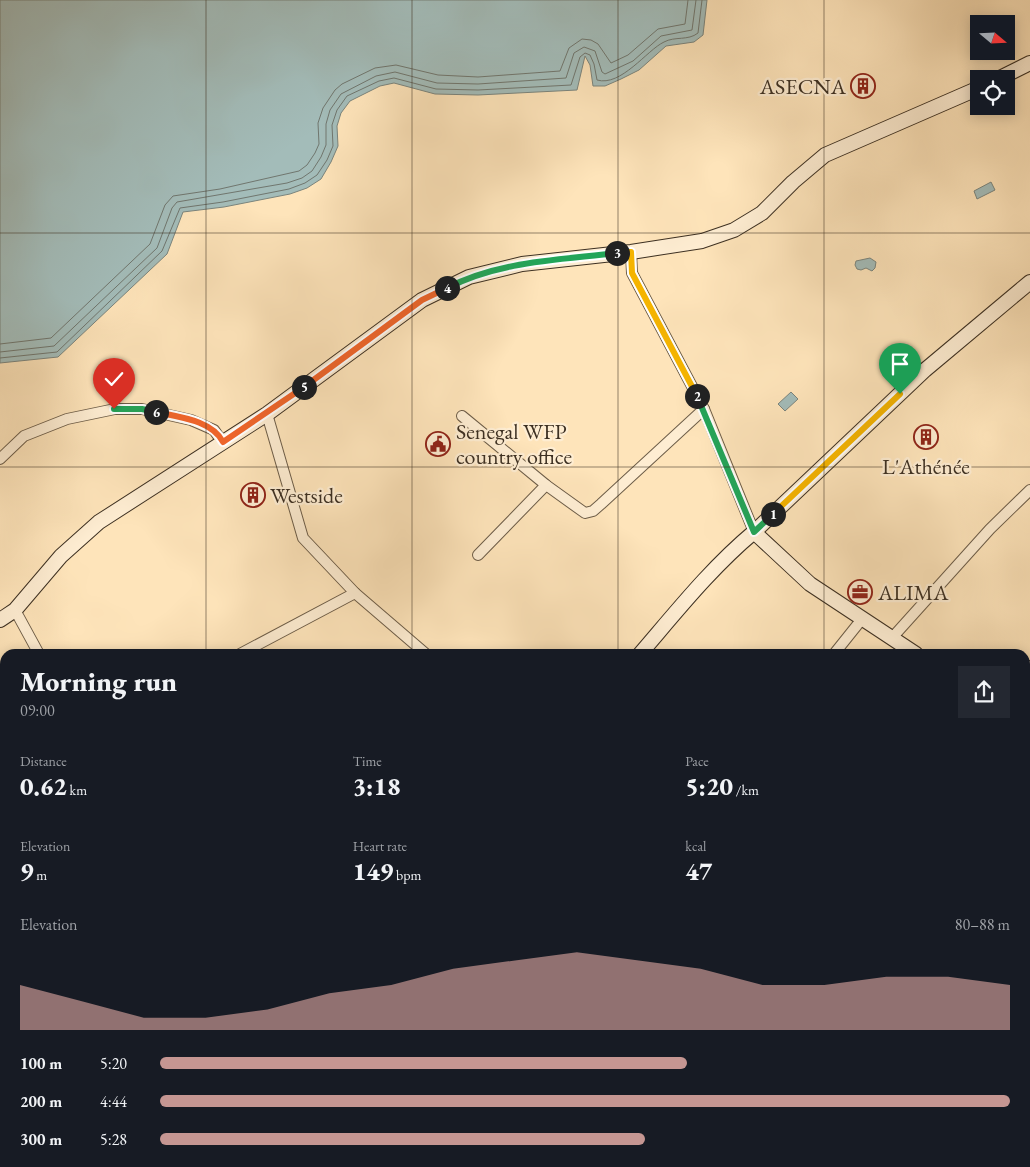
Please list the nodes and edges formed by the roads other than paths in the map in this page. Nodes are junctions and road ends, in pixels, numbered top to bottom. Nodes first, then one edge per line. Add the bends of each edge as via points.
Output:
1 (1030, 63) edge
2 (1015, 70) edge
3 (970, 92) edge
4 (631, 252) junction
5 (1030, 282) edge
6 (704, 409) junction
7 (267, 414) junction
8 (462, 416) dead end
9 (223, 442) junction
10 (0, 458) edge
11 (546, 485) junction
12 (1030, 490) edge
13 (754, 532) junction
14 (478, 555) dead end
15 (356, 593) junction
16 (15, 610) junction
17 (862, 619) junction
18 (0, 620) edge
19 (892, 639) junction
20 (36, 649) edge
21 (250, 649) edge
22 (418, 649) edge
23 (644, 649) edge
24 (838, 649) edge
25 (908, 649) edge

1 - 2 street
3 - 4 street via 825,155 762,214 742,226 702,241
4 - 6 street via 632,273
4 - 7 street via 522,264 469,277 422,300
5 - 13 street via 925,370
6 - 11 street via 593,511 578,510
6 - 13 street
7 - 9 street
7 - 15 street via 303,538
8 - 11 street
9 - 10 street via 214,430 190,420 142,409 120,408 51,424 24,436
9 - 16 street via 99,522 61,556
11 - 14 street
12 - 19 street via 990,529
13 - 17 street via 810,584
13 - 23 street via 727,555
15 - 21 street
15 - 22 street
16 - 18 street
16 - 20 street
17 - 19 street
17 - 24 street
19 - 25 street

